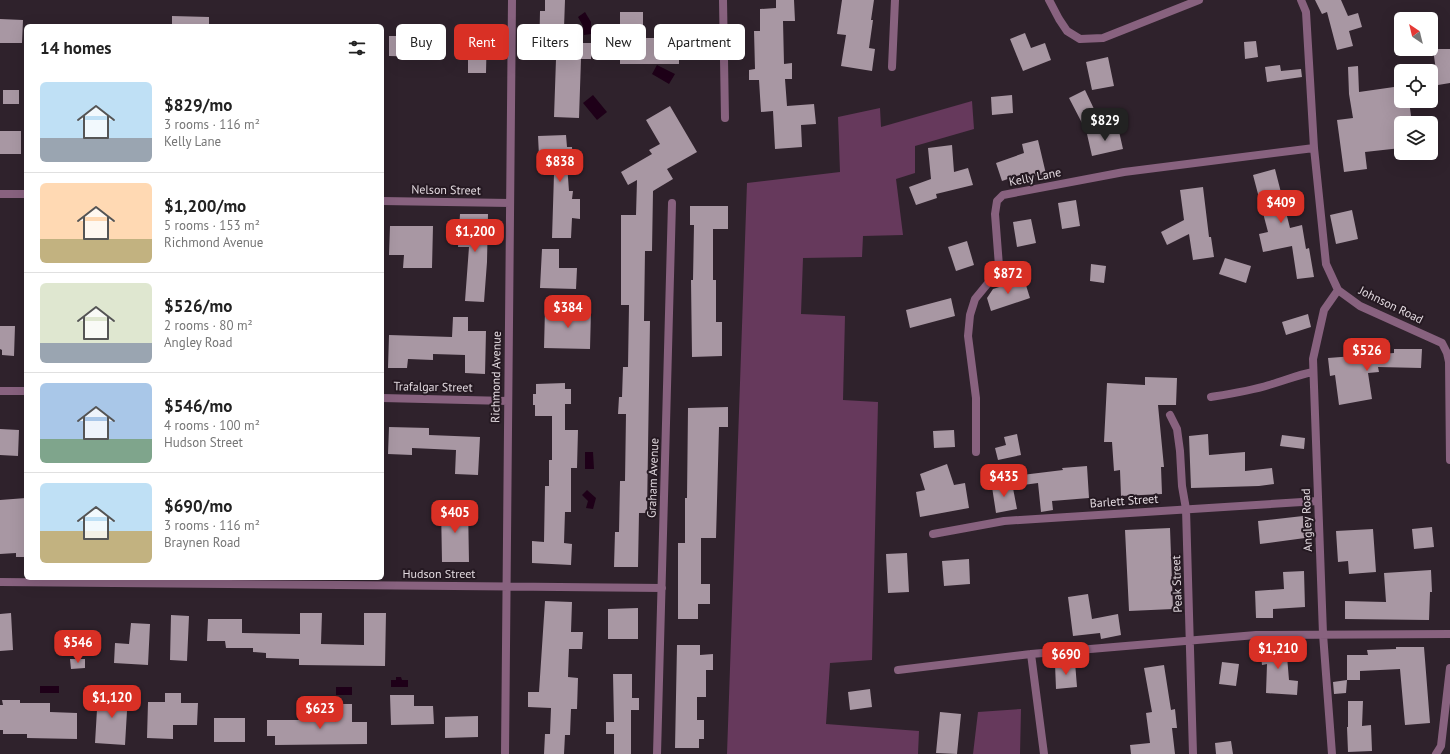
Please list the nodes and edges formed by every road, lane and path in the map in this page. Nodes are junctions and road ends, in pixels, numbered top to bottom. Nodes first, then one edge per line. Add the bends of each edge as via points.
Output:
1 (512, 0) edge
2 (723, 0) edge
3 (895, 0) edge
4 (1049, 0) edge
5 (1199, 0) edge
6 (1301, 0) edge
7 (892, 67) dead end
8 (725, 118) dead end
9 (1314, 148) junction
10 (0, 194) edge
11 (24, 194) edge
12 (384, 201) edge
13 (510, 203) junction
14 (672, 203) dead end
15 (1338, 290) junction
16 (1446, 345) edge
17 (1313, 372) junction
18 (0, 391) edge
19 (24, 391) edge
20 (1211, 397) dead end
21 (384, 398) edge
22 (508, 401) junction
23 (1170, 416) dead end
24 (976, 452) dead end
25 (1450, 460) edge
26 (1318, 501) junction
27 (1186, 509) junction
28 (934, 534) dead end
29 (0, 582) edge
30 (506, 587) junction
31 (662, 588) junction
32 (1323, 634) junction
33 (1450, 634) edge
34 (1191, 640) junction
35 (1031, 654) junction
36 (1450, 668) edge
37 (898, 670) dead end
38 (505, 754) edge
39 (657, 754) edge
40 (1044, 754) edge
41 (1193, 754) edge
42 (1332, 754) edge
43 (1436, 754) edge

1 - 13 street, Richmond Avenue
2 - 8 street
3 - 7 street
4 - 5 street via 1067,31 1080,39 1103,38
6 - 9 street, Johnson Road via 1306,12
9 - 15 street, Johnson Road via 1326,264
9 - 24 street, Kelly Lane via 1124,172 1003,195 997,201 995,214 999,266 974,298 970,316 968,336 976,398
10 - 11 street
12 - 13 street, Nelson Street
13 - 22 street, Richmond Avenue
14 - 31 street, Graham Avenue
15 - 16 street, Johnson Road via 1360,306
15 - 17 street, Angley Road via 1324,310 1313,359
16 - 25 street, Johnson Road via 1449,362
17 - 20 street via 1268,386
17 - 26 street, Angley Road
18 - 19 street
21 - 22 street, Trafalgar Street
22 - 30 street, Richmond Avenue
23 - 27 street, Peak Street via 1177,429
26 - 27 street, Barlett Street
26 - 32 street, Angley Road
27 - 28 street, Barlett Street via 1004,521
27 - 34 street, Peak Street
29 - 30 street, Hudson Street
30 - 31 street, Hudson Street
30 - 38 street, Richmond Avenue
31 - 39 street, Graham Avenue
32 - 33 street
32 - 34 street via 1256,635
32 - 42 street, Angley Road
34 - 35 street
34 - 41 street, Peak Street
35 - 37 street
35 - 40 street
36 - 43 street via 1441,746

